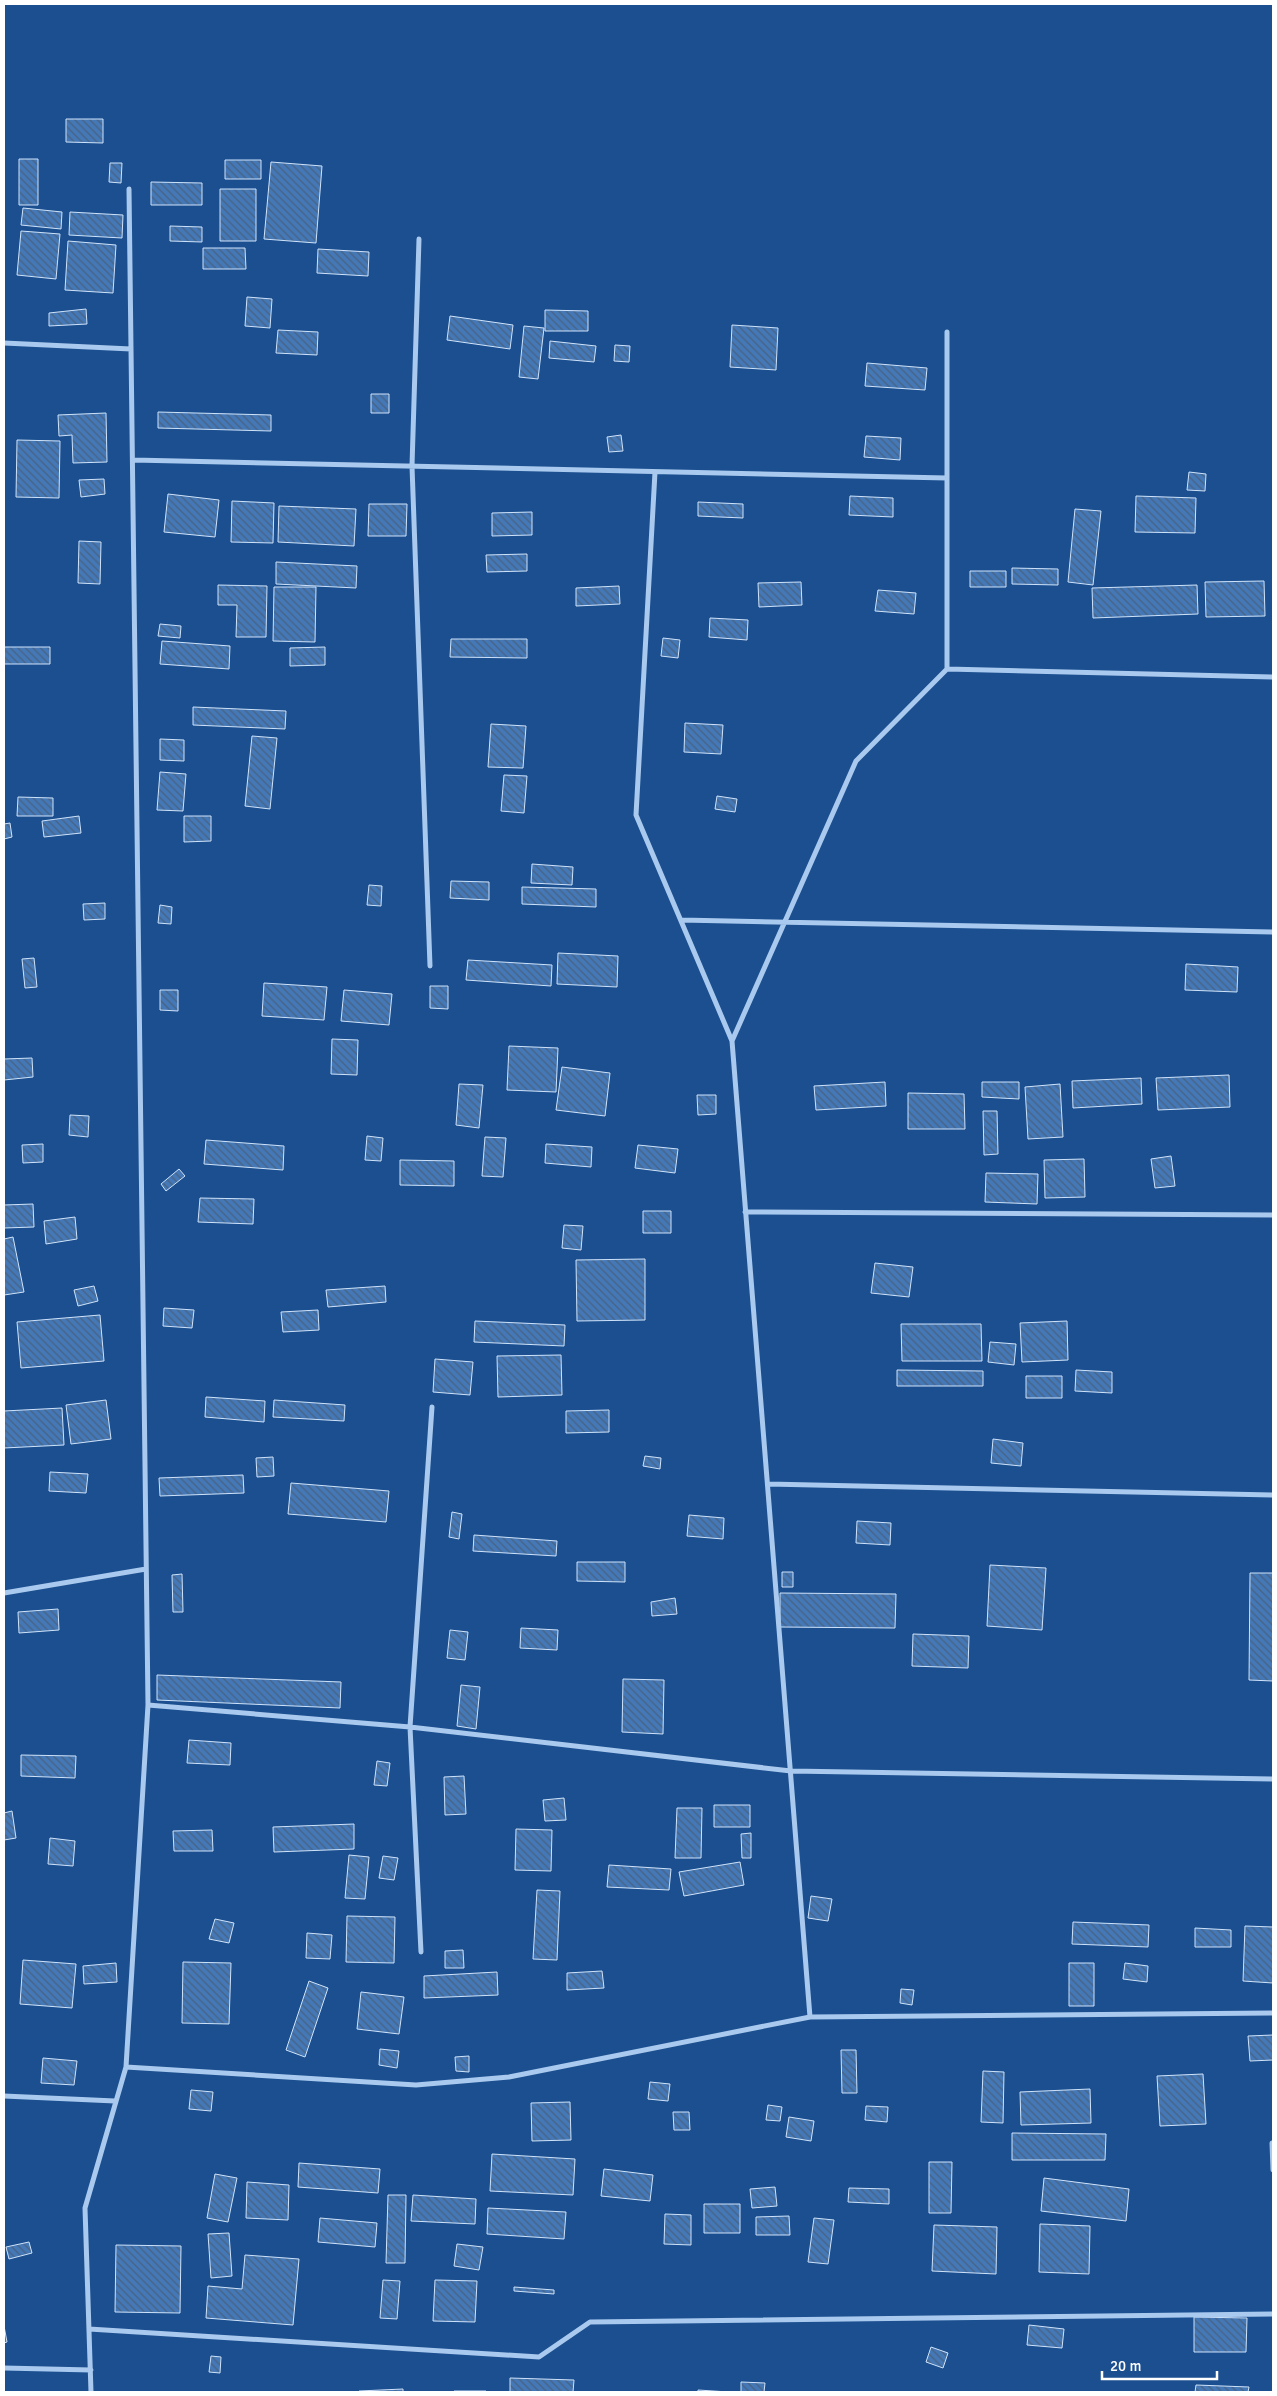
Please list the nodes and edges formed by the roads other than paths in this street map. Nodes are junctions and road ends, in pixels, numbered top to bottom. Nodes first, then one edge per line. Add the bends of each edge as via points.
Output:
1 (129, 189) dead end
2 (419, 239) dead end
3 (947, 332) dead end
4 (4, 343) edge
5 (131, 350) junction
6 (132, 460) junction
7 (412, 466) junction
8 (655, 472) junction
9 (947, 478) junction
10 (947, 669) junction
11 (1273, 677) edge
12 (681, 920) junction
13 (784, 922) junction
14 (1273, 932) edge
15 (430, 966) dead end
16 (732, 1041) junction
17 (745, 1212) junction
18 (1273, 1215) edge
19 (432, 1407) dead end
20 (768, 1484) junction
21 (1273, 1495) edge
22 (146, 1569) junction
23 (4, 1594) edge
24 (148, 1705) junction
25 (410, 1727) junction
26 (790, 1771) junction
27 (1273, 1779) edge
28 (421, 1952) dead end
29 (1273, 2013) edge
30 (810, 2017) junction
31 (126, 2067) junction
32 (4, 2096) edge
33 (115, 2101) junction
34 (1272, 2143) edge
35 (1273, 2170) edge
36 (1273, 2314) edge
37 (89, 2329) junction
38 (4, 2368) edge
39 (91, 2370) junction
40 (91, 2392) edge

1 - 5 street
2 - 7 street
3 - 9 street
4 - 5 street
5 - 6 street
6 - 7 street
6 - 22 street
7 - 8 street
7 - 15 street
8 - 9 street
8 - 12 street via 636,814
9 - 10 street
10 - 11 street
10 - 13 street via 856,761
12 - 13 street
12 - 16 street
13 - 14 street
13 - 16 street
16 - 17 street
17 - 18 street
17 - 20 street
19 - 25 street
20 - 21 street
20 - 26 street
22 - 23 street
22 - 24 street
24 - 25 street
24 - 31 street
25 - 26 street
25 - 28 street
26 - 27 street
26 - 30 street
29 - 30 street
30 - 31 street via 509,2078 416,2085
31 - 33 street
32 - 33 street
33 - 37 street via 85,2208
34 - 35 street
36 - 37 street via 590,2322 539,2357
37 - 39 street
38 - 39 street
39 - 40 street

